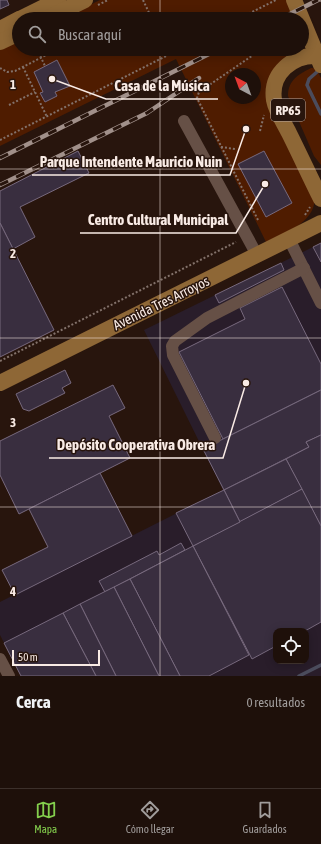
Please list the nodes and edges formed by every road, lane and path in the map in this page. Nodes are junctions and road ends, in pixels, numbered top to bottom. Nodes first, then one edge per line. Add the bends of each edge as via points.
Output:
1 (143, 0) edge
2 (276, 0) edge
3 (294, 0) edge
4 (306, 0) edge
5 (72, 1) edge
6 (40, 12) edge
7 (56, 12) edge
8 (149, 12) edge
9 (252, 12) edge
10 (300, 12) edge
11 (12, 23) edge
12 (0, 29) edge
13 (309, 31) edge
14 (12, 36) edge
15 (0, 42) edge
16 (320, 54) edge
17 (45, 56) edge
18 (166, 56) edge
19 (252, 56) edge
20 (307, 56) edge
21 (309, 56) edge
22 (41, 58) junction
23 (45, 66) dead end
24 (23, 67) junction
25 (0, 68) edge
26 (35, 92) junction
27 (9, 105) dead end
28 (48, 117) junction
29 (184, 121) dead end
30 (0, 140) edge
31 (221, 147) junction
32 (235, 150) dead end
33 (321, 171) edge
34 (321, 199) edge
35 (258, 220) dead end
36 (321, 223) edge
37 (247, 236) junction
38 (289, 239) junction
39 (257, 255) junction
40 (304, 268) junction
41 (321, 303) edge
42 (0, 361) edge
43 (0, 383) edge
44 (215, 438) dead end
45 (0, 659) edge
46 (9, 676) edge

1 - 8 path
2 - 9 path
3 - 10 main road
4 - 16 main road
5 - 6 main road
5 - 7 main road
11 - 12 main road
13 - 16 main road
14 - 15 main road
16 - 21 main road
16 - 33 main road, RP65 via 291,76 285,86 284,97 286,108 312,160
17 - 22 path
18 - 28 path
19 - 31 path via 199,92 197,96
20 - 34 main road via 286,67 278,78 274,95 278,111
22 - 23 path
22 - 24 path
24 - 25 path via 11,72
24 - 26 path
26 - 27 path
26 - 28 path
28 - 30 path
29 - 37 street
31 - 32 path
31 - 35 path
36 - 38 main road, Avenida Tres Arroyos
37 - 39 street
37 - 42 path
38 - 39 main road, Avenida Tres Arroyos
38 - 40 street
39 - 43 main road, Avenida Tres Arroyos
40 - 41 street
40 - 44 street via 207,318 173,344 173,355
45 - 46 street

